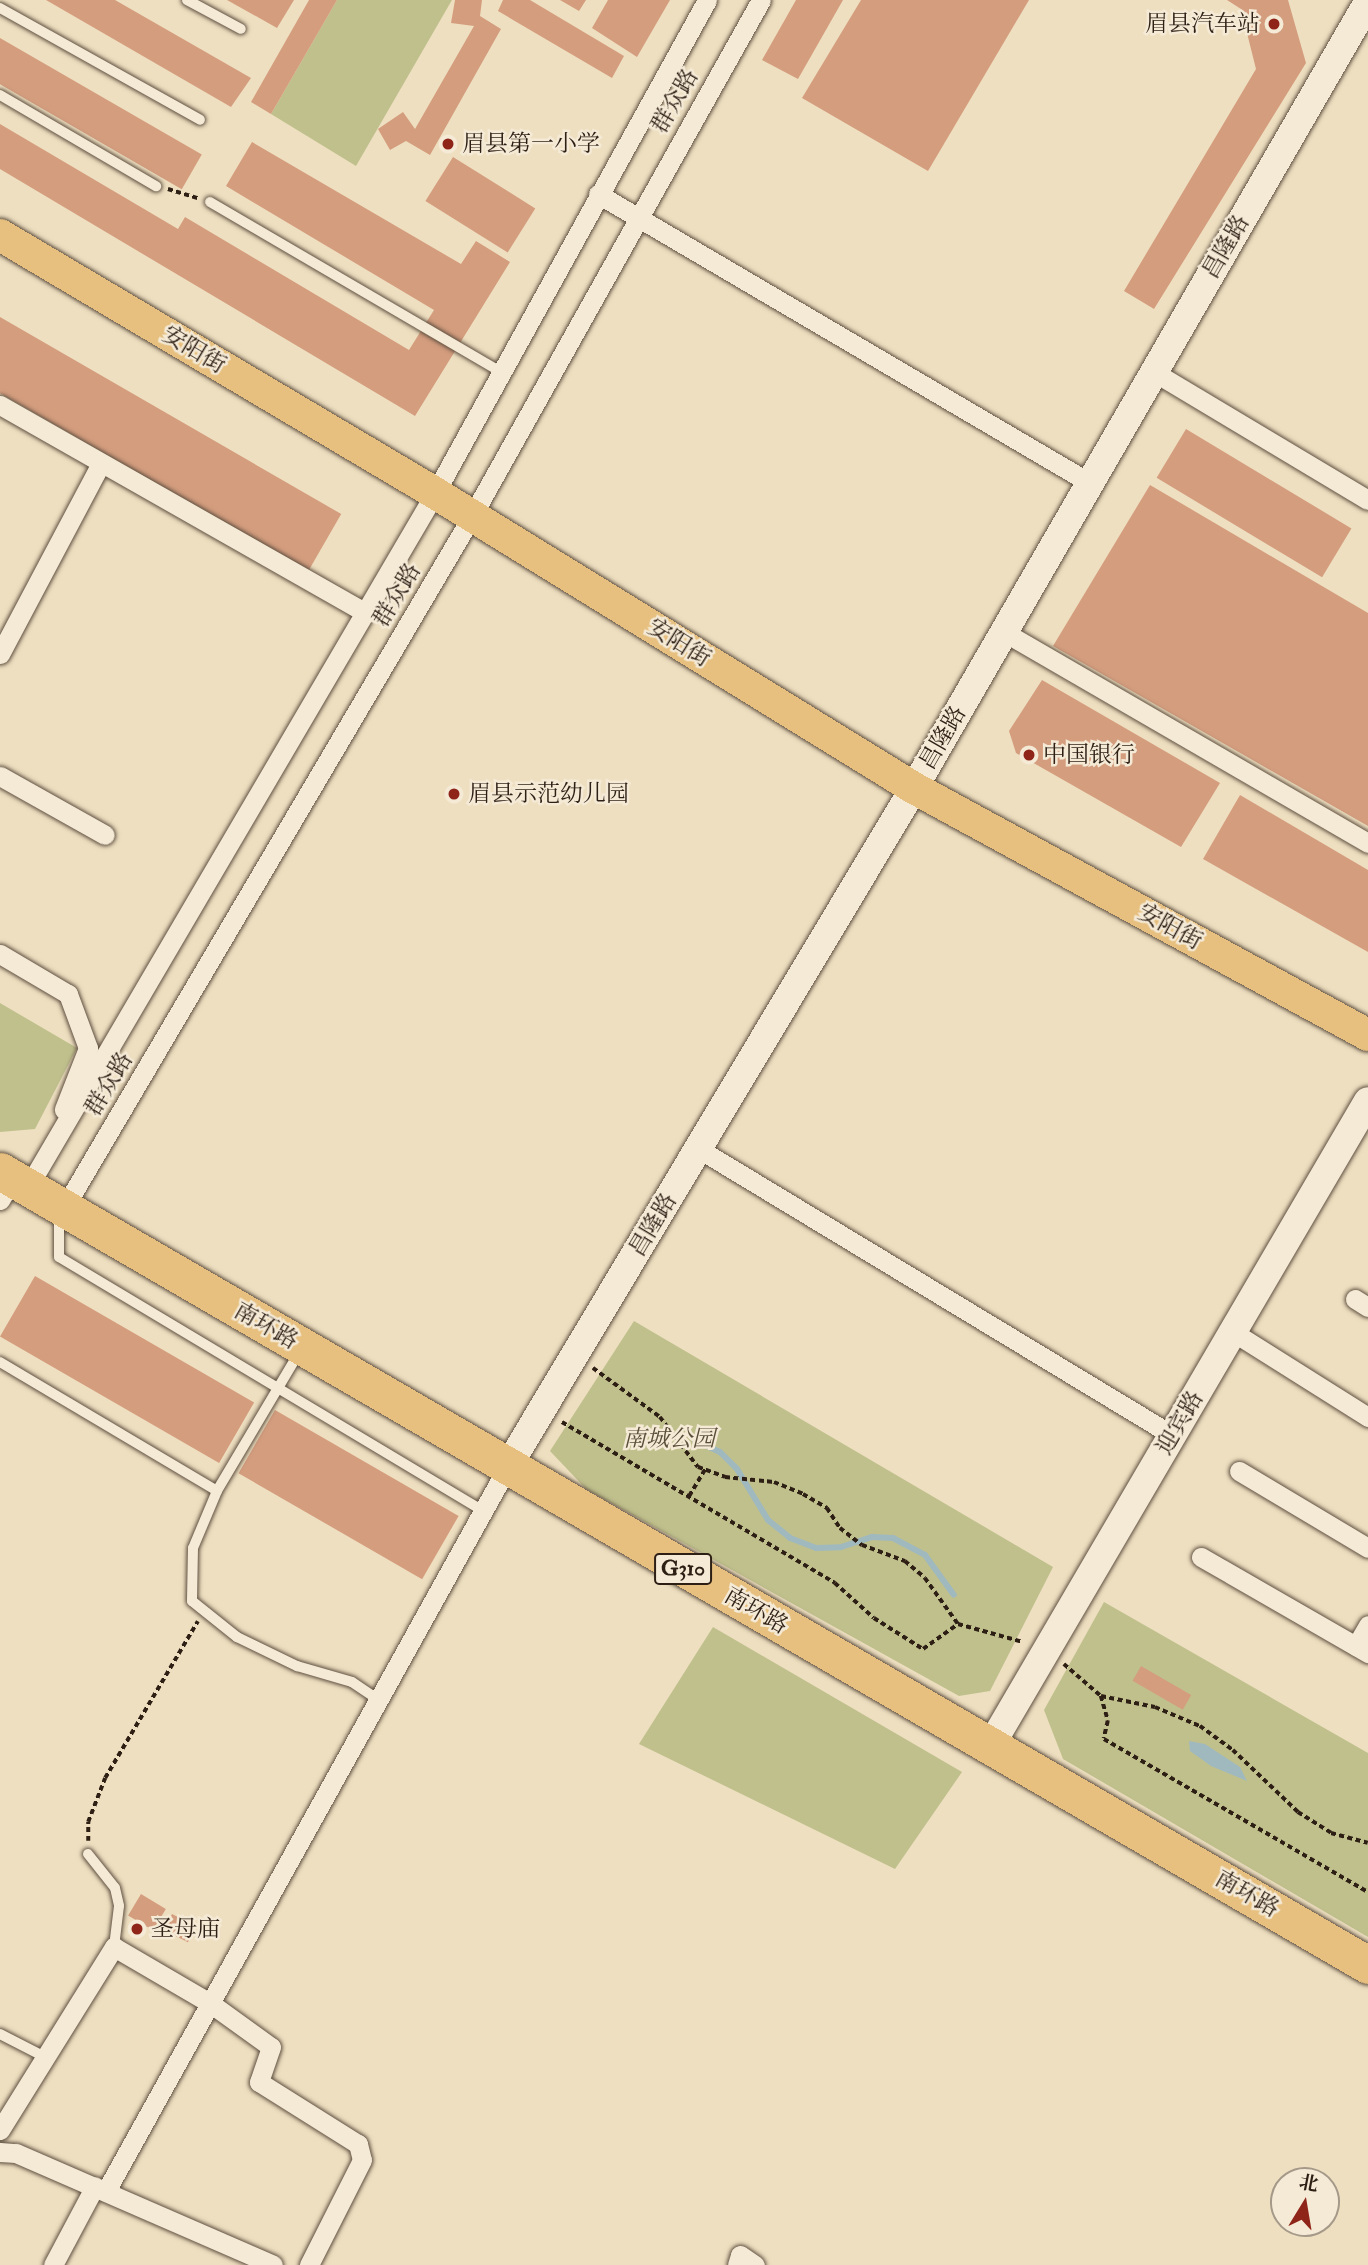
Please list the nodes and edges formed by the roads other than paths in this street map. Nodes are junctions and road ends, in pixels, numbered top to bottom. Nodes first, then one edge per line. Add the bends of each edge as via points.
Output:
1 (187, 0) edge
2 (707, 0) edge
3 (761, 0) edge
4 (1368, 2) edge
5 (0, 8) edge
6 (241, 29) dead end
7 (0, 95) edge
8 (200, 120) dead end
9 (156, 186) road end
10 (598, 194) junction
11 (210, 202) road end
12 (638, 217) junction
13 (0, 235) edge
14 (501, 372) junction
15 (1154, 372) junction
16 (0, 405) edge
17 (100, 465) junction
18 (1090, 483) junction
19 (435, 493) junction
20 (1368, 500) edge
21 (472, 516) junction
22 (363, 611) junction
23 (1004, 632) junction
24 (3, 640) edge
25 (0, 776) edge
26 (914, 788) junction
27 (105, 835) dead end
28 (1368, 843) edge
29 (0, 954) edge
30 (1368, 1035) edge
31 (1368, 1101) edge
32 (61, 1133) junction
33 (699, 1149) junction
34 (10, 1184) edge
35 (62, 1207) junction
36 (1233, 1332) junction
37 (302, 1348) junction
38 (0, 1362) edge
39 (279, 1387) junction
40 (1368, 1417) edge
41 (1172, 1435) junction
42 (507, 1468) junction
43 (1239, 1471) dead end
44 (217, 1491) junction
45 (484, 1511) junction
46 (1368, 1548) edge
47 (1202, 1557) dead end
48 (1368, 1625) edge
49 (1362, 1649) edge
50 (379, 1700) junction
51 (991, 1745) junction
52 (88, 1854) road end
53 (114, 1947) junction
54 (1368, 1965) edge
55 (210, 2003) junction
56 (0, 2034) edge
57 (45, 2057) junction
58 (0, 2130) edge
59 (0, 2152) edge
60 (100, 2189) junction
61 (53, 2265) edge
62 (273, 2265) edge
63 (309, 2265) edge
64 (737, 2265) edge
65 (755, 2265) edge

1 - 6 lane
2 - 10 street, 群众路
3 - 12 street, 群众路
4 - 15 street, 昌隆路
5 - 8 lane
7 - 9 lane
10 - 12 street
10 - 14 street, 群众路
11 - 14 lane
12 - 18 street
12 - 21 street, 群众路
13 - 19 main road, 安阳街
14 - 19 street, 群众路
15 - 18 street, 昌隆路
15 - 20 street
16 - 17 street
17 - 22 street
17 - 24 street
18 - 23 street, 昌隆路
19 - 21 main road, 安阳街
19 - 22 street, 群众路
21 - 26 main road, 安阳街
21 - 35 street, 群众路
22 - 32 street, 群众路
23 - 26 street, 昌隆路
23 - 28 street
25 - 27 street
26 - 30 main road, 安阳街
26 - 33 street, 昌隆路
29 - 32 street via 68,994 88,1048 58,1123
31 - 36 street, 迎宾路
32 - 34 street, 群众路
33 - 41 street
33 - 42 street, 昌隆路
34 - 35 highway, 南环路 / G310
35 - 37 highway, 南环路 / G310
35 - 39 lane via 59,1257
36 - 40 street
36 - 41 street, 迎宾路
37 - 39 lane
37 - 42 highway, 南环路 / G310
38 - 44 lane
39 - 44 lane
39 - 45 lane
41 - 51 street, 迎宾路
42 - 45 street
42 - 51 highway, 南环路 / G310
43 - 46 street
44 - 50 lane via 193,1548 192,1601 237,1636 297,1666 352,1682
45 - 50 street
47 - 49 street
48 - 49 street
50 - 55 street
51 - 54 highway, 南环路 / G310
52 - 53 lane via 115,1888 120,1906
53 - 55 street
53 - 57 street
55 - 60 street
55 - 63 street via 271,2047 259,2082 358,2144 362,2160
56 - 57 lane
57 - 58 street
59 - 60 street via 16,2154
60 - 61 street
60 - 62 street
64 - 65 street via 740,2255

